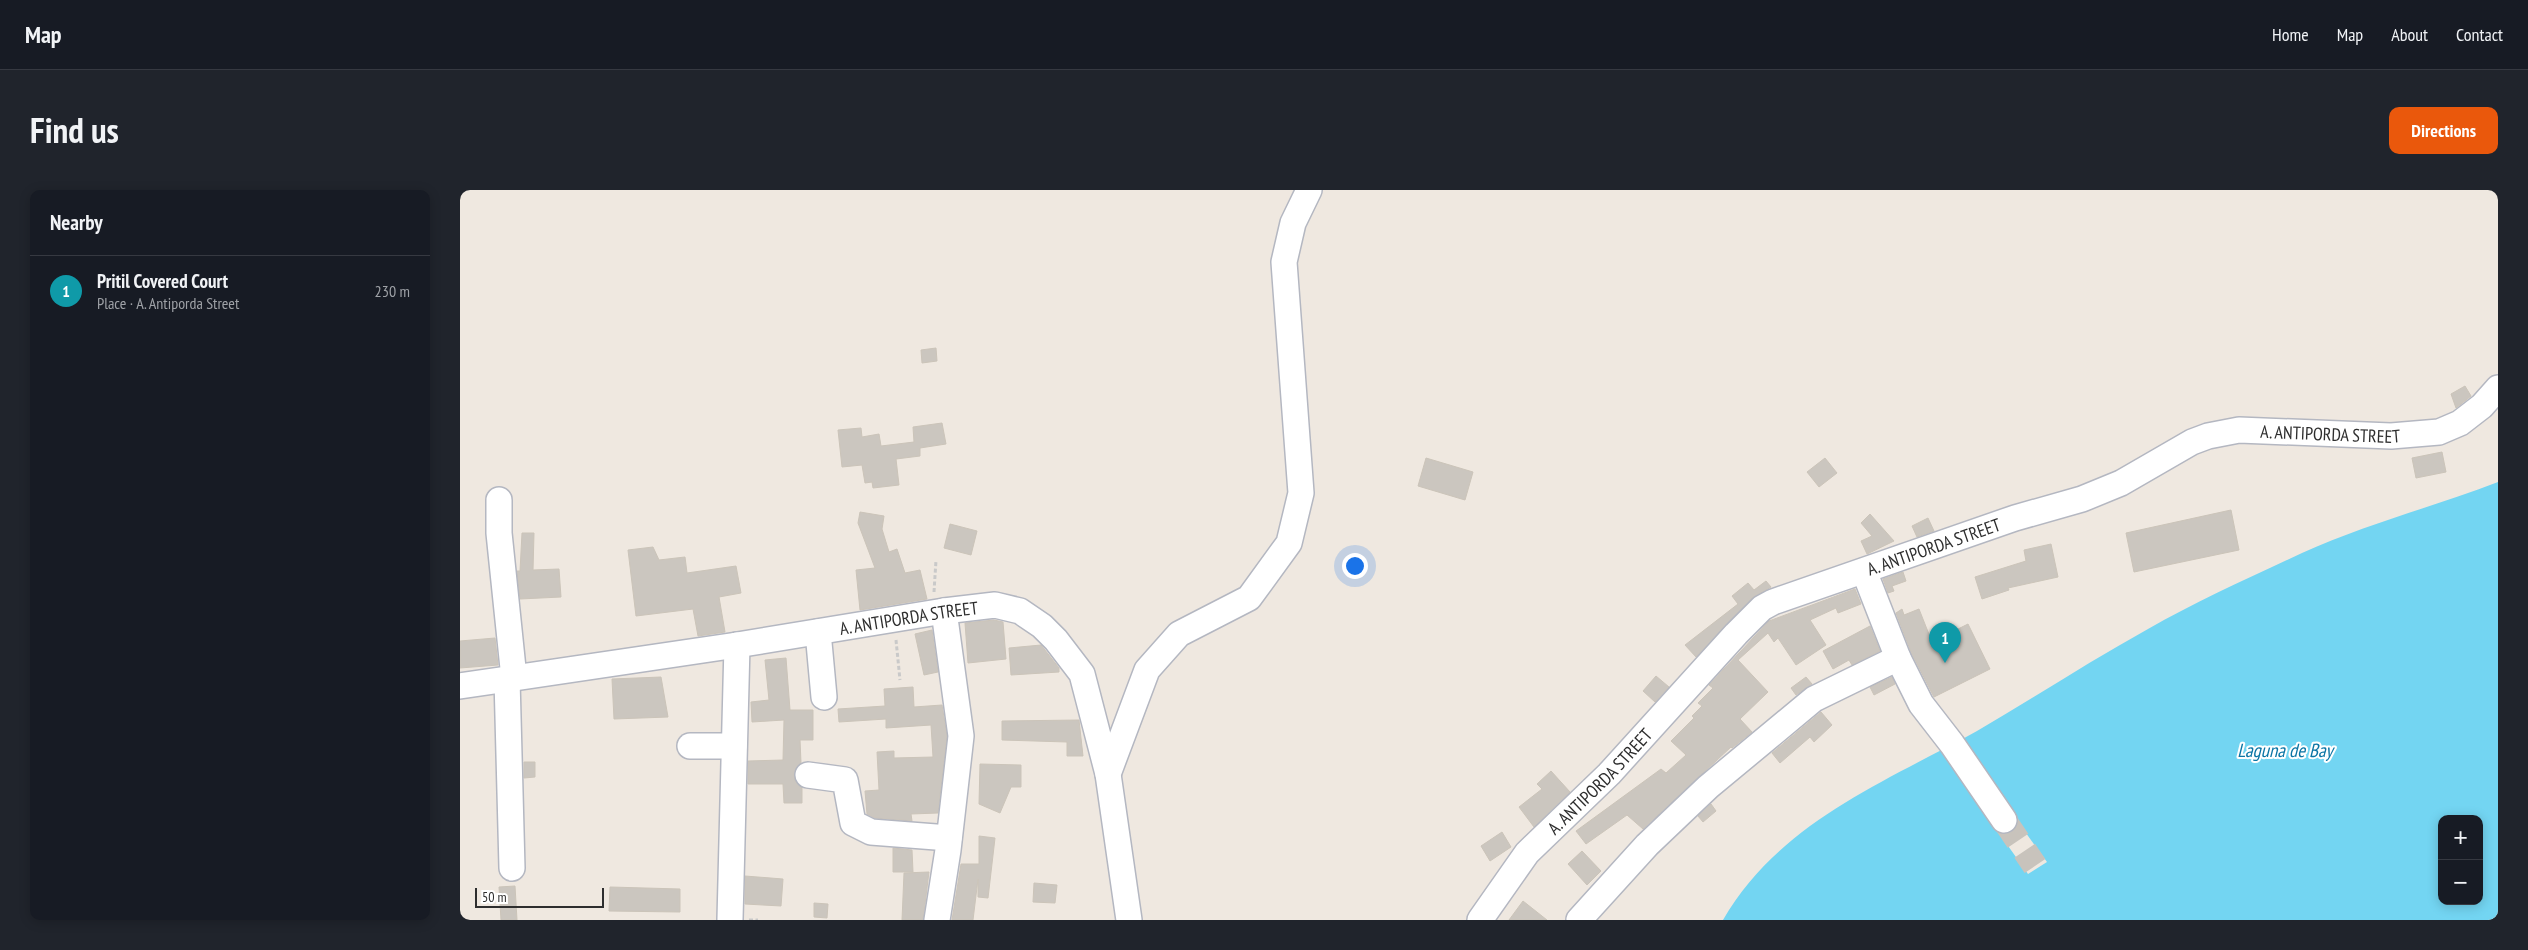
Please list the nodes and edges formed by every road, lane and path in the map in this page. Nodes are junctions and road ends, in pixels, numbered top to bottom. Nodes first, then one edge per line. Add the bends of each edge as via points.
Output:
1 (1309, 190) edge
2 (2498, 388) edge
3 (500, 500) dead end
4 (936, 560) dead end
5 (1864, 571) junction
6 (938, 612) junction
7 (894, 619) junction
8 (818, 632) junction
9 (737, 645) junction
10 (1898, 658) junction
11 (510, 679) junction
12 (900, 680) dead end
13 (460, 686) edge
14 (824, 697) dead end
15 (690, 746) dead end
16 (734, 746) junction
17 (808, 774) dead end
18 (1108, 774) junction
19 (2004, 820) tunnel mouth
20 (950, 838) junction
21 (512, 868) dead end
22 (730, 919) edge
23 (937, 920) edge
24 (1129, 920) edge
25 (1480, 920) edge
26 (1579, 920) edge

1 - 18 street via 1293,223 1284,262 1301,493 1289,543 1250,598 1179,634 1147,670
2 - 5 street, A. ANTIPORDA STREET via 2460,423 2439,432 2398,436 2239,430 2208,436 2098,493 2015,518
3 - 11 street via 499,533
4 - 6 path
5 - 10 street
5 - 25 street, A. ANTIPORDA STREET via 1793,594 1762,608 1609,774 1527,853
6 - 7 street, A. ANTIPORDA STREET
6 - 18 street, A. ANTIPORDA STREET via 995,605 1020,611 1042,626 1082,674
6 - 20 street via 961,736
7 - 8 street, A. ANTIPORDA STREET
7 - 12 path
8 - 9 street, A. ANTIPORDA STREET
8 - 14 street
9 - 11 street, A. ANTIPORDA STREET
9 - 16 street
10 - 19 street via 1921,704
10 - 26 street via 1814,699 1708,786 1647,845
11 - 13 street, A. ANTIPORDA STREET
11 - 21 street
15 - 16 street
16 - 22 street
17 - 20 street via 845,780 853,823 871,832
18 - 24 street, A. ANTIPORDA STREET
20 - 23 street

